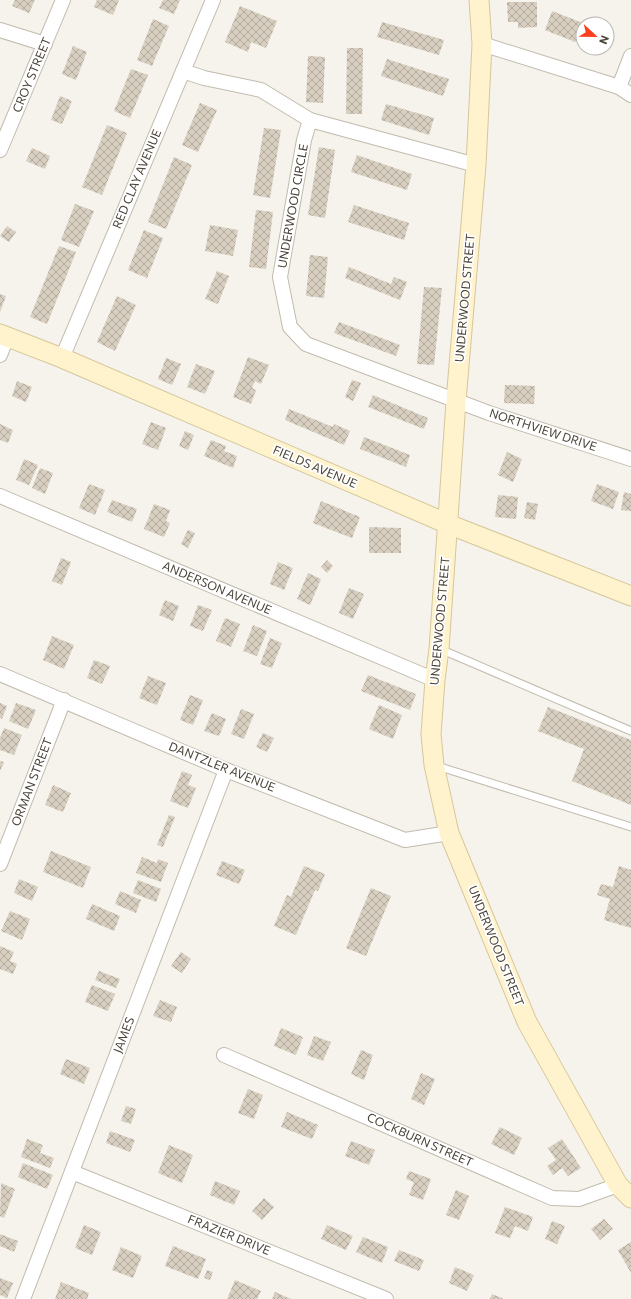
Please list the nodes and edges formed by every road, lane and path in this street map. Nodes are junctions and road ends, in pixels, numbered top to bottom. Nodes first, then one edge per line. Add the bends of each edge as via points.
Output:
1 (63, 0) edge
2 (213, 0) edge
3 (479, 0) edge
4 (0, 30) edge
5 (45, 44) junction
6 (482, 44) junction
7 (631, 56) edge
8 (183, 71) junction
9 (619, 87) junction
10 (631, 95) edge
11 (310, 120) junction
12 (0, 150) edge
13 (476, 165) junction
14 (3, 335) edge
15 (0, 355) edge
16 (62, 358) junction
17 (456, 401) junction
18 (631, 459) edge
19 (0, 496) edge
20 (448, 524) junction
21 (631, 596) edge
22 (440, 649) junction
23 (0, 674) edge
24 (435, 680) junction
25 (64, 700) junction
26 (631, 731) edge
27 (434, 765) junction
28 (226, 770) junction
29 (631, 827) edge
30 (450, 833) junction
31 (0, 864) edge
32 (224, 1055) dead end
33 (72, 1172) junction
34 (625, 1191) edge
35 (23, 1299) edge
36 (386, 1299) edge

1 - 5 street, CROY STREET
2 - 8 street, RED CLAY AVENUE
3 - 6 street, UNDERWOOD STREET
4 - 5 street
5 - 12 street, CROY STREET
6 - 9 street
6 - 13 street, UNDERWOOD STREET
7 - 9 street
8 - 11 street via 261,90
8 - 16 street, RED CLAY AVENUE
9 - 10 street
11 - 13 street
11 - 17 street, UNDERWOOD CIRCLE via 304,140 280,277 290,327 306,344
13 - 17 street, UNDERWOOD STREET
14 - 15 street
14 - 16 street, FIELDS AVENUE
16 - 20 street, FIELDS AVENUE
17 - 18 street, NORTHVIEW DRIVE
17 - 20 street, UNDERWOOD STREET
19 - 24 street, ANDERSON AVENUE
20 - 21 street, FIELDS AVENUE
20 - 22 street, UNDERWOOD STREET
22 - 24 street, UNDERWOOD STREET
22 - 26 lane
23 - 25 street, DANTZLER AVENUE
24 - 27 street, UNDERWOOD STREET via 431,734
25 - 28 street, DANTZLER AVENUE
25 - 31 street, ORMAN STREET
27 - 29 lane
27 - 30 street, UNDERWOOD STREET
28 - 30 street, DANTZLER AVENUE via 405,840
28 - 33 street, JAMES
30 - 34 street, UNDERWOOD STREET via 527,1022
32 - 34 street, COCKBURN STREET via 552,1198 579,1199
33 - 35 street, JAMES
33 - 36 street, FRAZIER DRIVE

